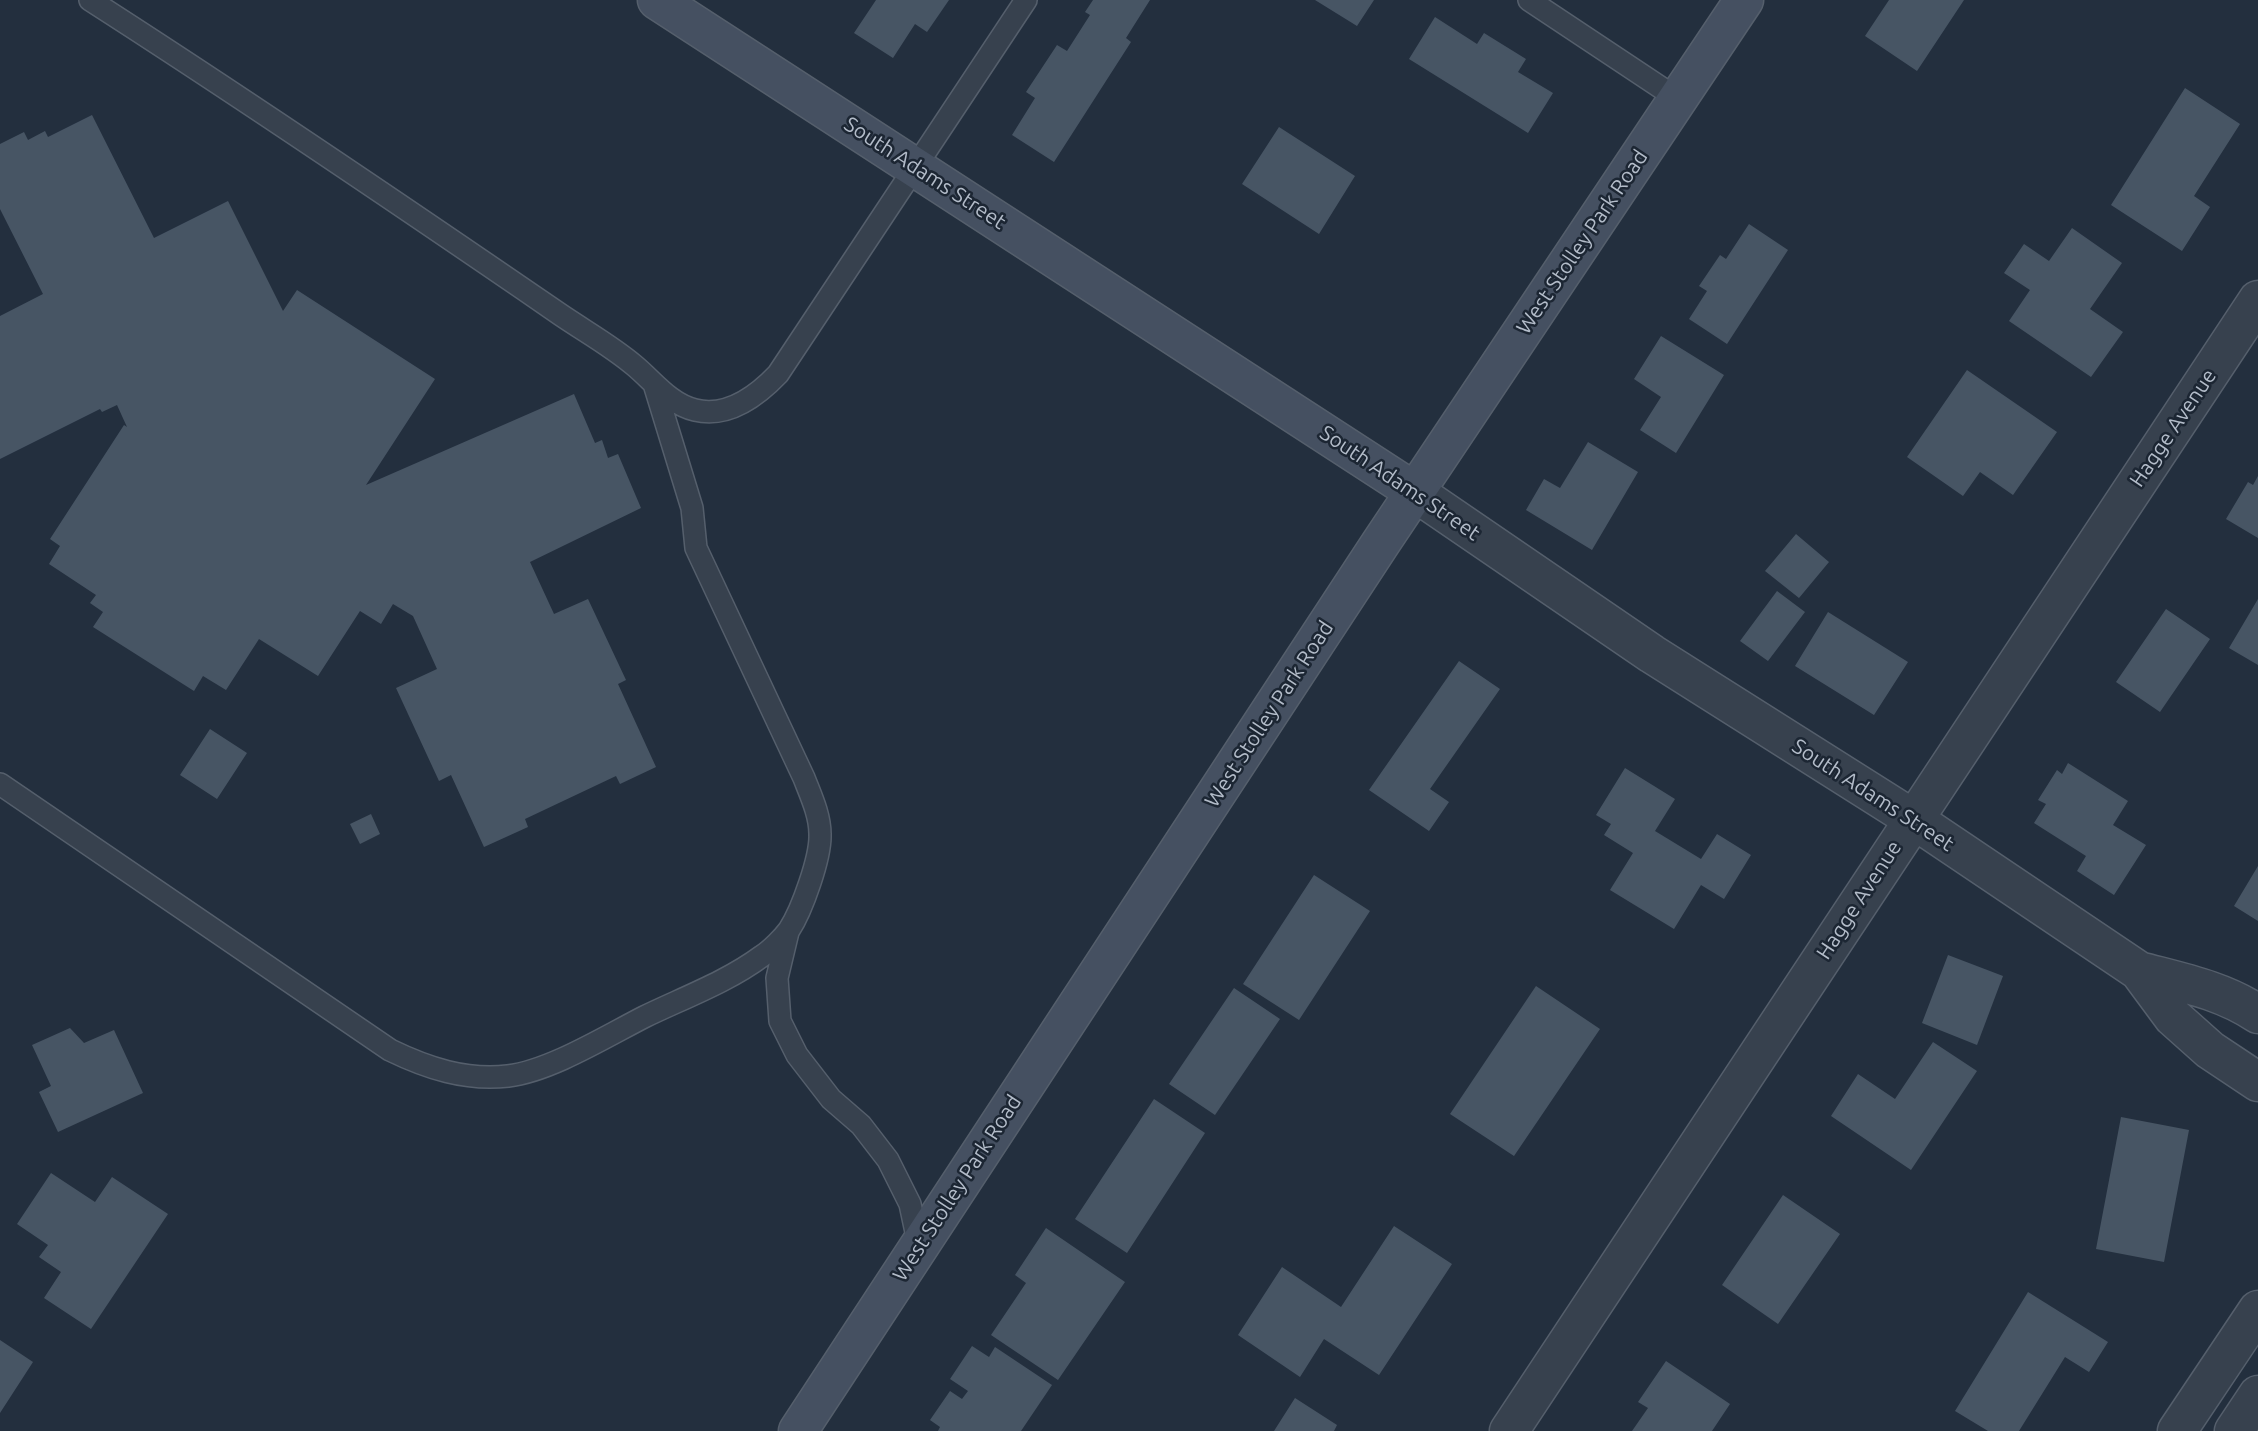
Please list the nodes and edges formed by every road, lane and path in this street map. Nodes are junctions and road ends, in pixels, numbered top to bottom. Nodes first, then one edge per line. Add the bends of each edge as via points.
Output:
1 (90, 0) edge
2 (657, 0) edge
3 (1026, 0) edge
4 (1529, 0) edge
5 (1744, 0) edge
6 (115, 7) edge
7 (1678, 99) junction
8 (916, 166) junction
9 (2258, 300) edge
10 (654, 384) junction
11 (1415, 492) junction
12 (0, 784) edge
13 (1913, 819) junction
14 (789, 930) junction
15 (2139, 971) junction
16 (2258, 1014) edge
17 (2258, 1082) edge
18 (919, 1246) junction
19 (2258, 1310) edge
20 (2258, 1395) edge
21 (798, 1431) edge
22 (1508, 1431) edge
23 (2177, 1431) edge
24 (2234, 1431) edge

1 - 6 lane
2 - 8 main road, South Adams Street
3 - 8 lane
4 - 7 lane
5 - 7 main road, West Stolley Park Road
6 - 10 lane via 194,68 623,358
7 - 11 main road, West Stolley Park Road
8 - 10 lane via 803,338 762,391 741,404 713,412 676,402
8 - 11 main road, South Adams Street
9 - 13 street, Hagge Avenue
10 - 14 lane via 691,508 696,548 816,812 820,835 816,863
11 - 13 street, South Adams Street via 1652,654
11 - 18 main road, West Stolley Park Road
12 - 14 lane via 390,1050 426,1067 468,1076 508,1076 546,1065 718,982 763,956
13 - 15 street, South Adams Street
13 - 22 street, Hagge Avenue
14 - 18 lane via 777,978 780,1021 797,1055 831,1099 861,1125 888,1160 910,1204
15 - 16 street via 2201,987
15 - 17 street via 2173,1017 2210,1050
18 - 21 main road, West Stolley Park Road
19 - 23 street
20 - 24 street

